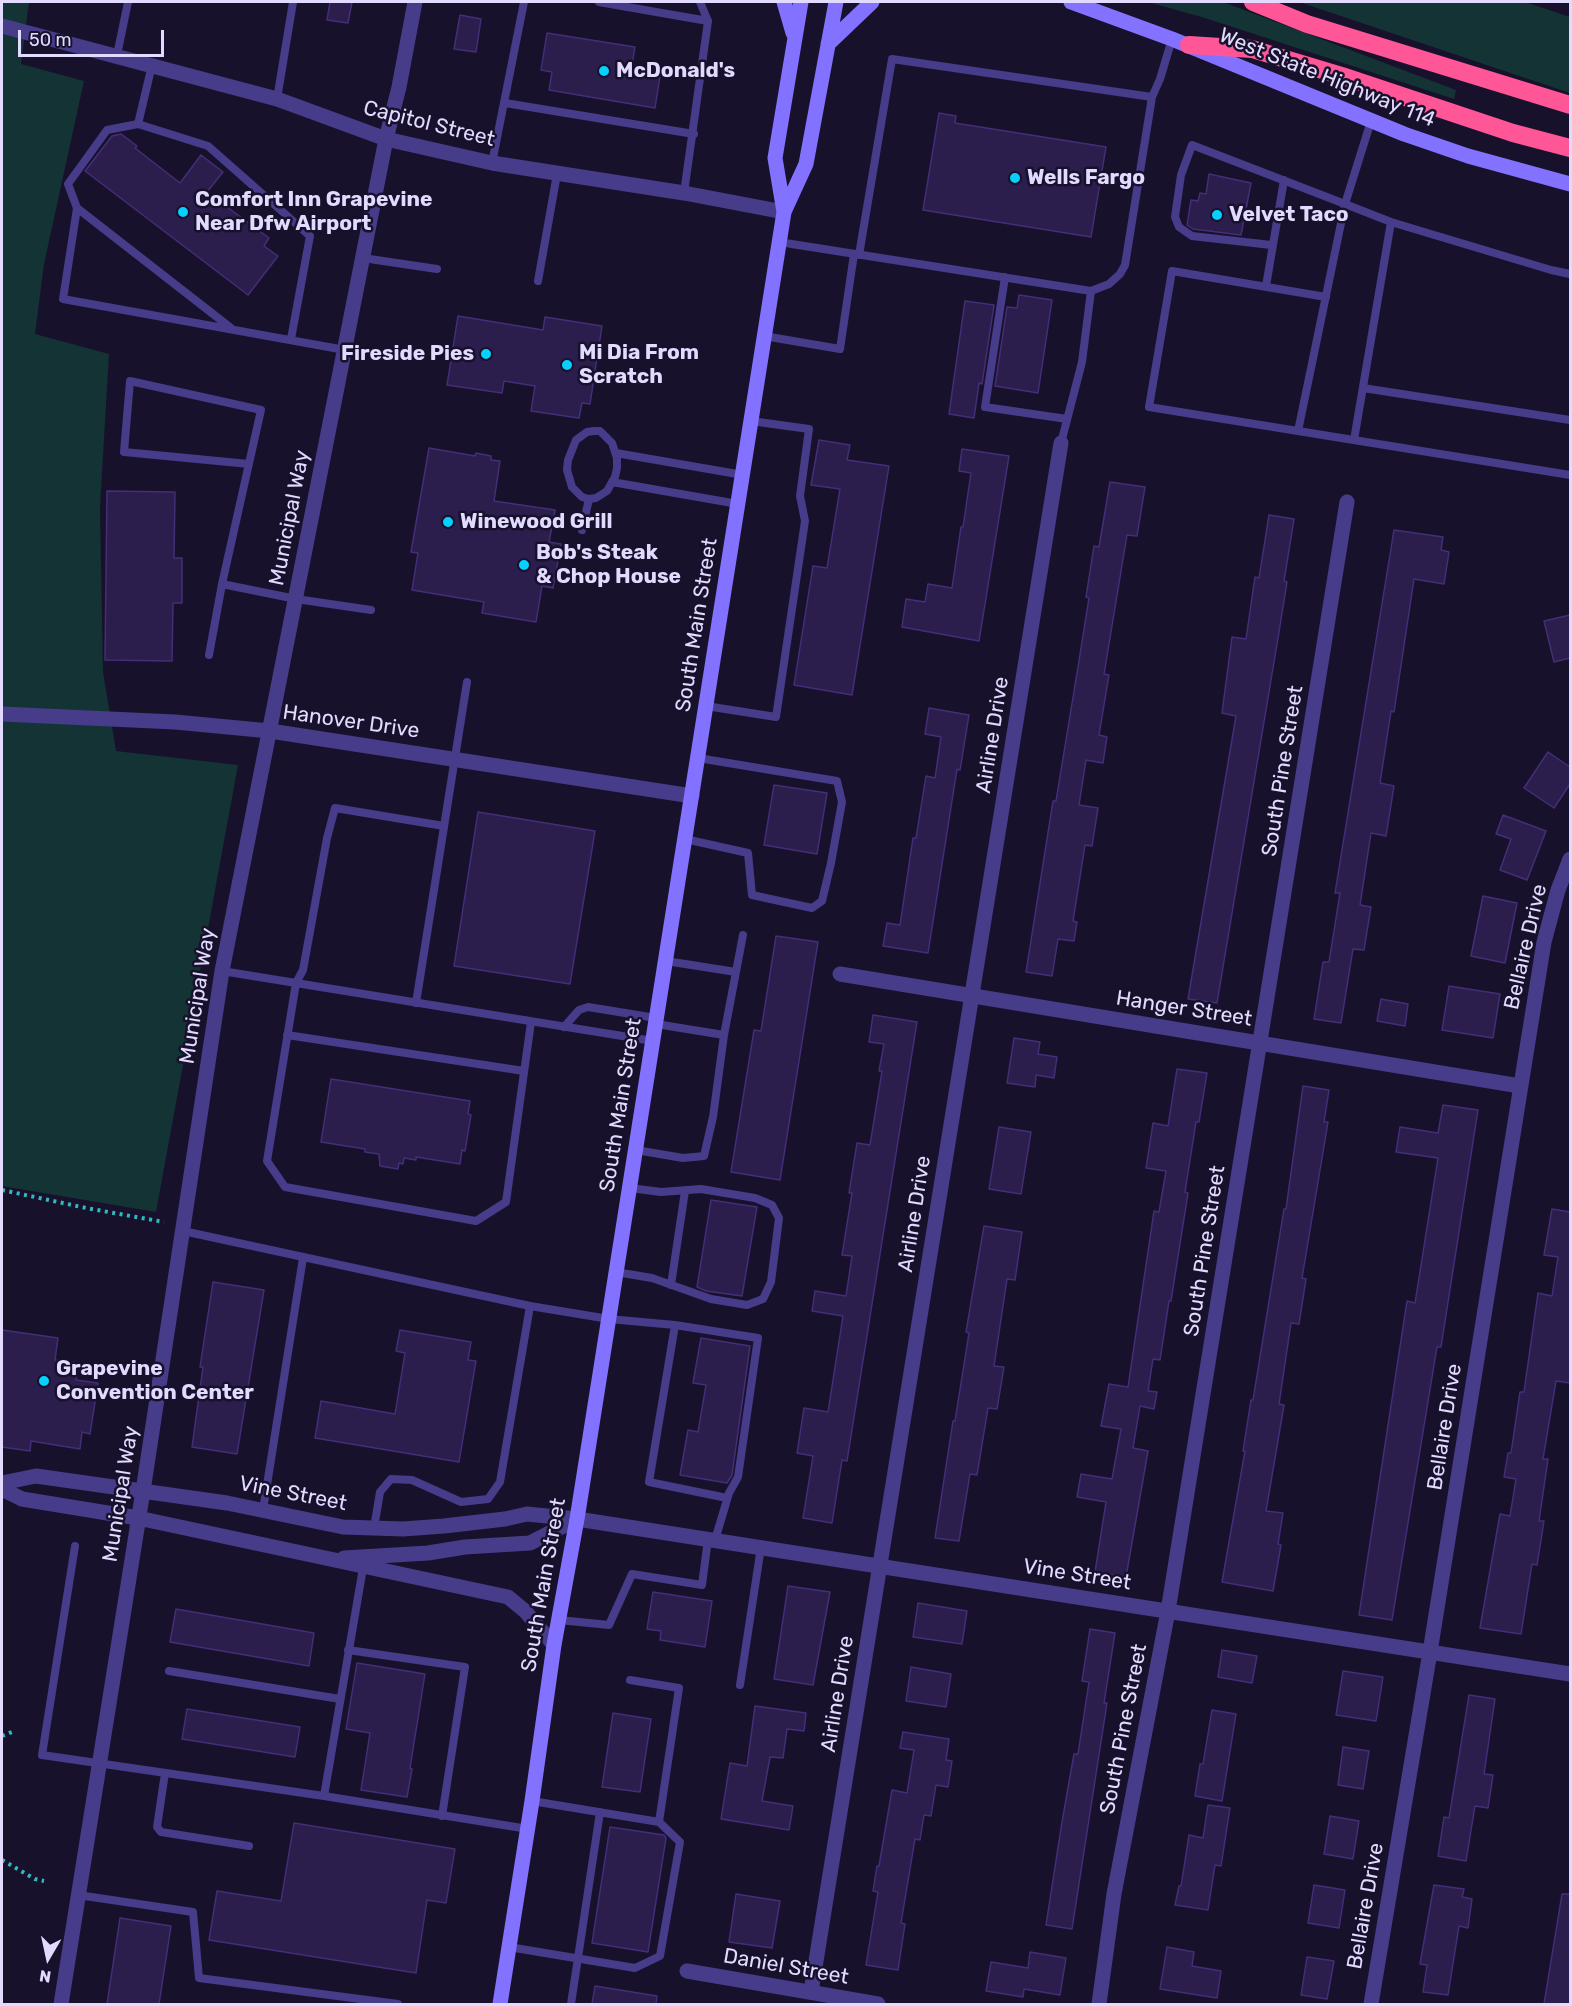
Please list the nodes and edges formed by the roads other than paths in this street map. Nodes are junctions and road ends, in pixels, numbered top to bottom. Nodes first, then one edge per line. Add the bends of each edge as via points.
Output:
1 (128, 2) edge
2 (293, 2) edge
3 (415, 2) edge
4 (524, 2) edge
5 (598, 2) edge
6 (700, 2) edge
7 (784, 2) edge
8 (801, 2) edge
9 (836, 2) edge
10 (872, 2) edge
11 (1071, 2) edge
12 (1253, 2) edge
13 (708, 21) junction
14 (2, 26) edge
15 (794, 37) junction
16 (1180, 42) junction
17 (828, 44) junction
18 (117, 55) junction
19 (152, 64) junction
20 (1152, 97) junction
21 (277, 99) junction
22 (505, 103) junction
23 (1570, 105) edge
24 (1371, 121) junction
25 (138, 124) junction
26 (694, 134) junction
27 (386, 139) junction
28 (1570, 148) edge
29 (492, 163) junction
30 (556, 174) junction
31 (1284, 180) junction
32 (1570, 184) edge
33 (684, 193) junction
34 (1345, 204) junction
35 (77, 208) junction
36 (784, 212) junction
37 (1391, 222) junction
38 (779, 242) junction
39 (1272, 246) junction
40 (857, 254) junction
41 (363, 258) junction
42 (437, 269) dead end
43 (1570, 274) edge
44 (1005, 277) junction
45 (538, 281) dead end
46 (1266, 286) junction
47 (1091, 291) junction
48 (1326, 297) junction
49 (234, 330) junction
50 (765, 336) junction
51 (291, 339) junction
52 (345, 350) junction
53 (1363, 388) junction
54 (1067, 419) junction
55 (1570, 420) edge
56 (751, 421) junction
57 (1298, 431) junction
58 (1354, 440) junction
59 (1061, 443) joint
60 (616, 453) junction
61 (249, 464) junction
62 (742, 475) junction
63 (1570, 475) edge
64 (612, 482) junction
65 (589, 500) junction
66 (1347, 502) dead end
67 (738, 504) junction
68 (582, 530) dead end
69 (222, 584) junction
70 (296, 599) junction
71 (371, 610) dead end
72 (209, 655) dead end
73 (467, 682) dead end
74 (706, 706) junction
75 (2, 714) edge
76 (270, 731) junction
77 (698, 758) junction
78 (455, 759) junction
79 (692, 796) junction
80 (444, 826) junction
81 (685, 839) junction
82 (1570, 859) edge
83 (742, 935) dead end
84 (666, 961) junction
85 (222, 971) junction
86 (736, 972) junction
87 (840, 974) dead end
88 (296, 983) junction
89 (972, 996) junction
90 (416, 1003) junction
91 (656, 1021) junction
92 (531, 1022) junction
93 (564, 1027) junction
94 (287, 1035) junction
95 (724, 1035) junction
96 (653, 1041) junction
97 (1260, 1043) junction
98 (524, 1071) junction
99 (1520, 1086) junction
100 (636, 1150) junction
101 (630, 1188) junction
102 (685, 1191) junction
103 (183, 1231) junction
104 (303, 1258) junction
105 (616, 1272) junction
106 (671, 1285) junction
107 (530, 1306) junction
108 (609, 1319) junction
109 (675, 1325) junction
110 (2, 1483) edge
111 (2, 1490) edge
112 (143, 1491) junction
113 (728, 1498) junction
114 (262, 1510) junction
115 (138, 1518) junction
116 (577, 1519) junction
117 (374, 1528) junction
118 (712, 1540) junction
119 (75, 1546) dead end
120 (761, 1547) junction
121 (326, 1560) junction
122 (880, 1566) junction
123 (363, 1568) junction
124 (1168, 1611) junction
125 (559, 1620) junction
126 (554, 1645) junction
127 (348, 1650) junction
128 (1430, 1652) junction
129 (169, 1671) dead end
130 (1570, 1674) edge
131 (630, 1680) dead end
132 (740, 1685) dead end
133 (340, 1698) junction
134 (99, 1763) junction
135 (165, 1773) junction
136 (324, 1796) junction
137 (532, 1801) junction
138 (600, 1812) junction
139 (442, 1816) junction
140 (659, 1822) junction
141 (528, 1829) junction
142 (249, 1846) dead end
143 (78, 1895) junction
144 (509, 1947) junction
145 (578, 1959) junction
146 (687, 1971) dead end
147 (811, 1992) junction
148 (61, 2004) edge
149 (398, 2004) edge
150 (500, 2004) edge
151 (571, 2004) edge
152 (878, 2004) edge
153 (1099, 2004) edge
154 (1371, 2004) edge

1 - 18 lane
2 - 21 lane
3 - 27 street, Municipal Way
4 - 22 lane
5 - 13 lane
6 - 13 lane
7 - 15 main road
8 - 15 main road, South Main Street
9 - 17 main road, South Main Street
10 - 17 main road
11 - 16 main road, West State Highway 114
12 - 23 highway via 1307,24
13 - 26 lane
14 - 18 street, Capitol Street
15 - 36 main road, South Main Street via 775,158
16 - 20 lane
16 - 24 main road, West State Highway 114
16 - 28 highway via 1252,49
17 - 36 main road, South Main Street via 806,164
18 - 19 street, Capitol Street
19 - 21 street, Capitol Street
19 - 25 lane
20 - 40 lane via 891,59
20 - 47 lane via 1125,265 1109,284
21 - 27 street, Capitol Street
22 - 26 lane
22 - 29 lane
24 - 32 main road, West State Highway 114 via 1468,156
24 - 34 lane
25 - 35 lane via 107,130 68,184
25 - 51 lane via 208,146 310,236
26 - 33 lane
27 - 29 street, Capitol Street
27 - 41 street, Municipal Way
29 - 30 street, Capitol Street
30 - 33 street, Capitol Street
30 - 45 lane
31 - 34 lane
31 - 39 lane
31 - 39 lane via 1191,145 1181,175 1175,217 1179,227 1192,236
33 - 36 street, Capitol Street
34 - 37 lane
34 - 48 lane
35 - 49 lane
35 - 49 lane via 63,299
36 - 38 main road, South Main Street
37 - 43 lane
37 - 53 lane
38 - 40 lane
38 - 50 main road, South Main Street
39 - 46 lane
40 - 44 lane
40 - 50 lane via 840,349
41 - 42 lane
41 - 52 street, Municipal Way
44 - 47 lane
44 - 54 lane via 985,407
46 - 48 lane
46 - 57 lane via 1172,271 1149,408
47 - 54 lane via 1082,362
48 - 57 lane
49 - 51 lane
50 - 56 main road, South Main Street
51 - 52 lane
52 - 70 street, Municipal Way
53 - 55 lane
53 - 58 lane
54 - 59 lane
56 - 62 main road, South Main Street
56 - 74 lane via 809,429 800,496 805,521 776,717
57 - 58 lane
58 - 63 lane
59 - 89 street, Airline Drive
60 - 62 lane
60 - 64 lane via 617,468
60 - 65 lane via 600,431 587,432 576,440 568,460 568,481
61 - 61 lane via 261,410 130,381 124,452
61 - 69 lane
62 - 67 main road, South Main Street
64 - 65 lane via 602,494
64 - 67 lane
65 - 68 lane
66 - 97 street, South Pine Street
67 - 74 main road, South Main Street
69 - 70 lane
69 - 72 lane
70 - 71 lane
70 - 76 street, Municipal Way
73 - 78 lane
74 - 77 main road, South Main Street
75 - 76 street, Hanover Drive
76 - 78 street, Hanover Drive
76 - 85 street, Municipal Way
77 - 79 main road, South Main Street
77 - 81 lane via 837,781 842,802 822,901 812,908 752,895 748,853
78 - 79 street, Hanover Drive
78 - 80 lane
79 - 81 main road, South Main Street
80 - 88 lane via 335,808 303,970
80 - 90 lane
81 - 84 main road, South Main Street
82 - 99 street, Bellaire Drive via 1544,942
83 - 86 lane
84 - 86 lane
84 - 91 main road, South Main Street
85 - 88 lane
85 - 103 street, Municipal Way
86 - 95 lane
87 - 89 street, Hanger Street
88 - 90 lane
88 - 94 lane
89 - 97 street, Hanger Street
89 - 122 street, Airline Drive
90 - 92 lane
91 - 93 lane via 588,1007 579,1010
91 - 95 lane
91 - 96 main road, South Main Street
92 - 93 lane
92 - 98 lane
93 - 96 lane
94 - 98 lane
94 - 98 lane via 267,1161 285,1187 476,1221 506,1202
95 - 100 lane via 704,1156 683,1158
96 - 100 main road, South Main Street
97 - 99 street, Hanger Street
97 - 124 street, South Pine Street
99 - 128 street, Bellaire Drive
100 - 101 main road, South Main Street
101 - 102 lane
101 - 105 main road, South Main Street
102 - 106 lane
102 - 106 lane via 701,1189 755,1198 772,1205 779,1218 771,1282 763,1299 747,1305 711,1299
103 - 104 lane
103 - 112 street, Municipal Way
104 - 107 lane
104 - 114 lane
105 - 106 lane
105 - 108 main road, South Main Street
107 - 108 lane
107 - 117 lane via 500,1482 488,1499 461,1502 412,1480 391,1479 380,1492
108 - 109 lane
108 - 116 main road, South Main Street
109 - 113 lane via 649,1482
109 - 113 lane via 758,1338 738,1477
110 - 112 street, Vine Street via 36,1476
111 - 115 street via 22,1498
112 - 114 street, Vine Street
112 - 115 street, Municipal Way
113 - 118 lane
114 - 117 street, Vine Street via 343,1527
115 - 121 street
115 - 134 street, Municipal Way
116 - 117 street, Vine Street via 527,1514 444,1526
116 - 118 street, Vine Street
116 - 121 street via 530,1543
116 - 125 main road, South Main Street
118 - 120 street, Vine Street
118 - 125 lane via 702,1584 632,1574 609,1625
119 - 134 lane via 42,1755
120 - 122 street, Vine Street
120 - 132 lane
121 - 123 street
122 - 124 street, Vine Street
122 - 147 street, Airline Drive
123 - 126 street via 508,1597
123 - 127 lane
124 - 128 street, Vine Street
124 - 153 street, South Pine Street via 1114,1894
125 - 126 main road, South Main Street
126 - 137 main road, South Main Street
127 - 133 lane
127 - 139 lane via 465,1666
128 - 130 street, Vine Street
128 - 154 street, Bellaire Drive
129 - 133 lane
131 - 140 lane via 679,1688
133 - 136 lane
134 - 135 lane
134 - 143 street, Municipal Way
135 - 136 lane
135 - 142 lane via 157,1827 160,1832
136 - 139 lane
137 - 138 lane
137 - 141 main road, South Main Street
138 - 140 lane
138 - 145 lane
139 - 141 lane
140 - 145 lane via 680,1842 660,1956 635,1968
141 - 144 main road, South Main Street
143 - 148 street, Municipal Way
143 - 149 lane via 194,1912 199,1978
144 - 145 lane
144 - 150 main road, South Main Street
145 - 151 lane
146 - 147 street, Daniel Street
147 - 152 street, Daniel Street

